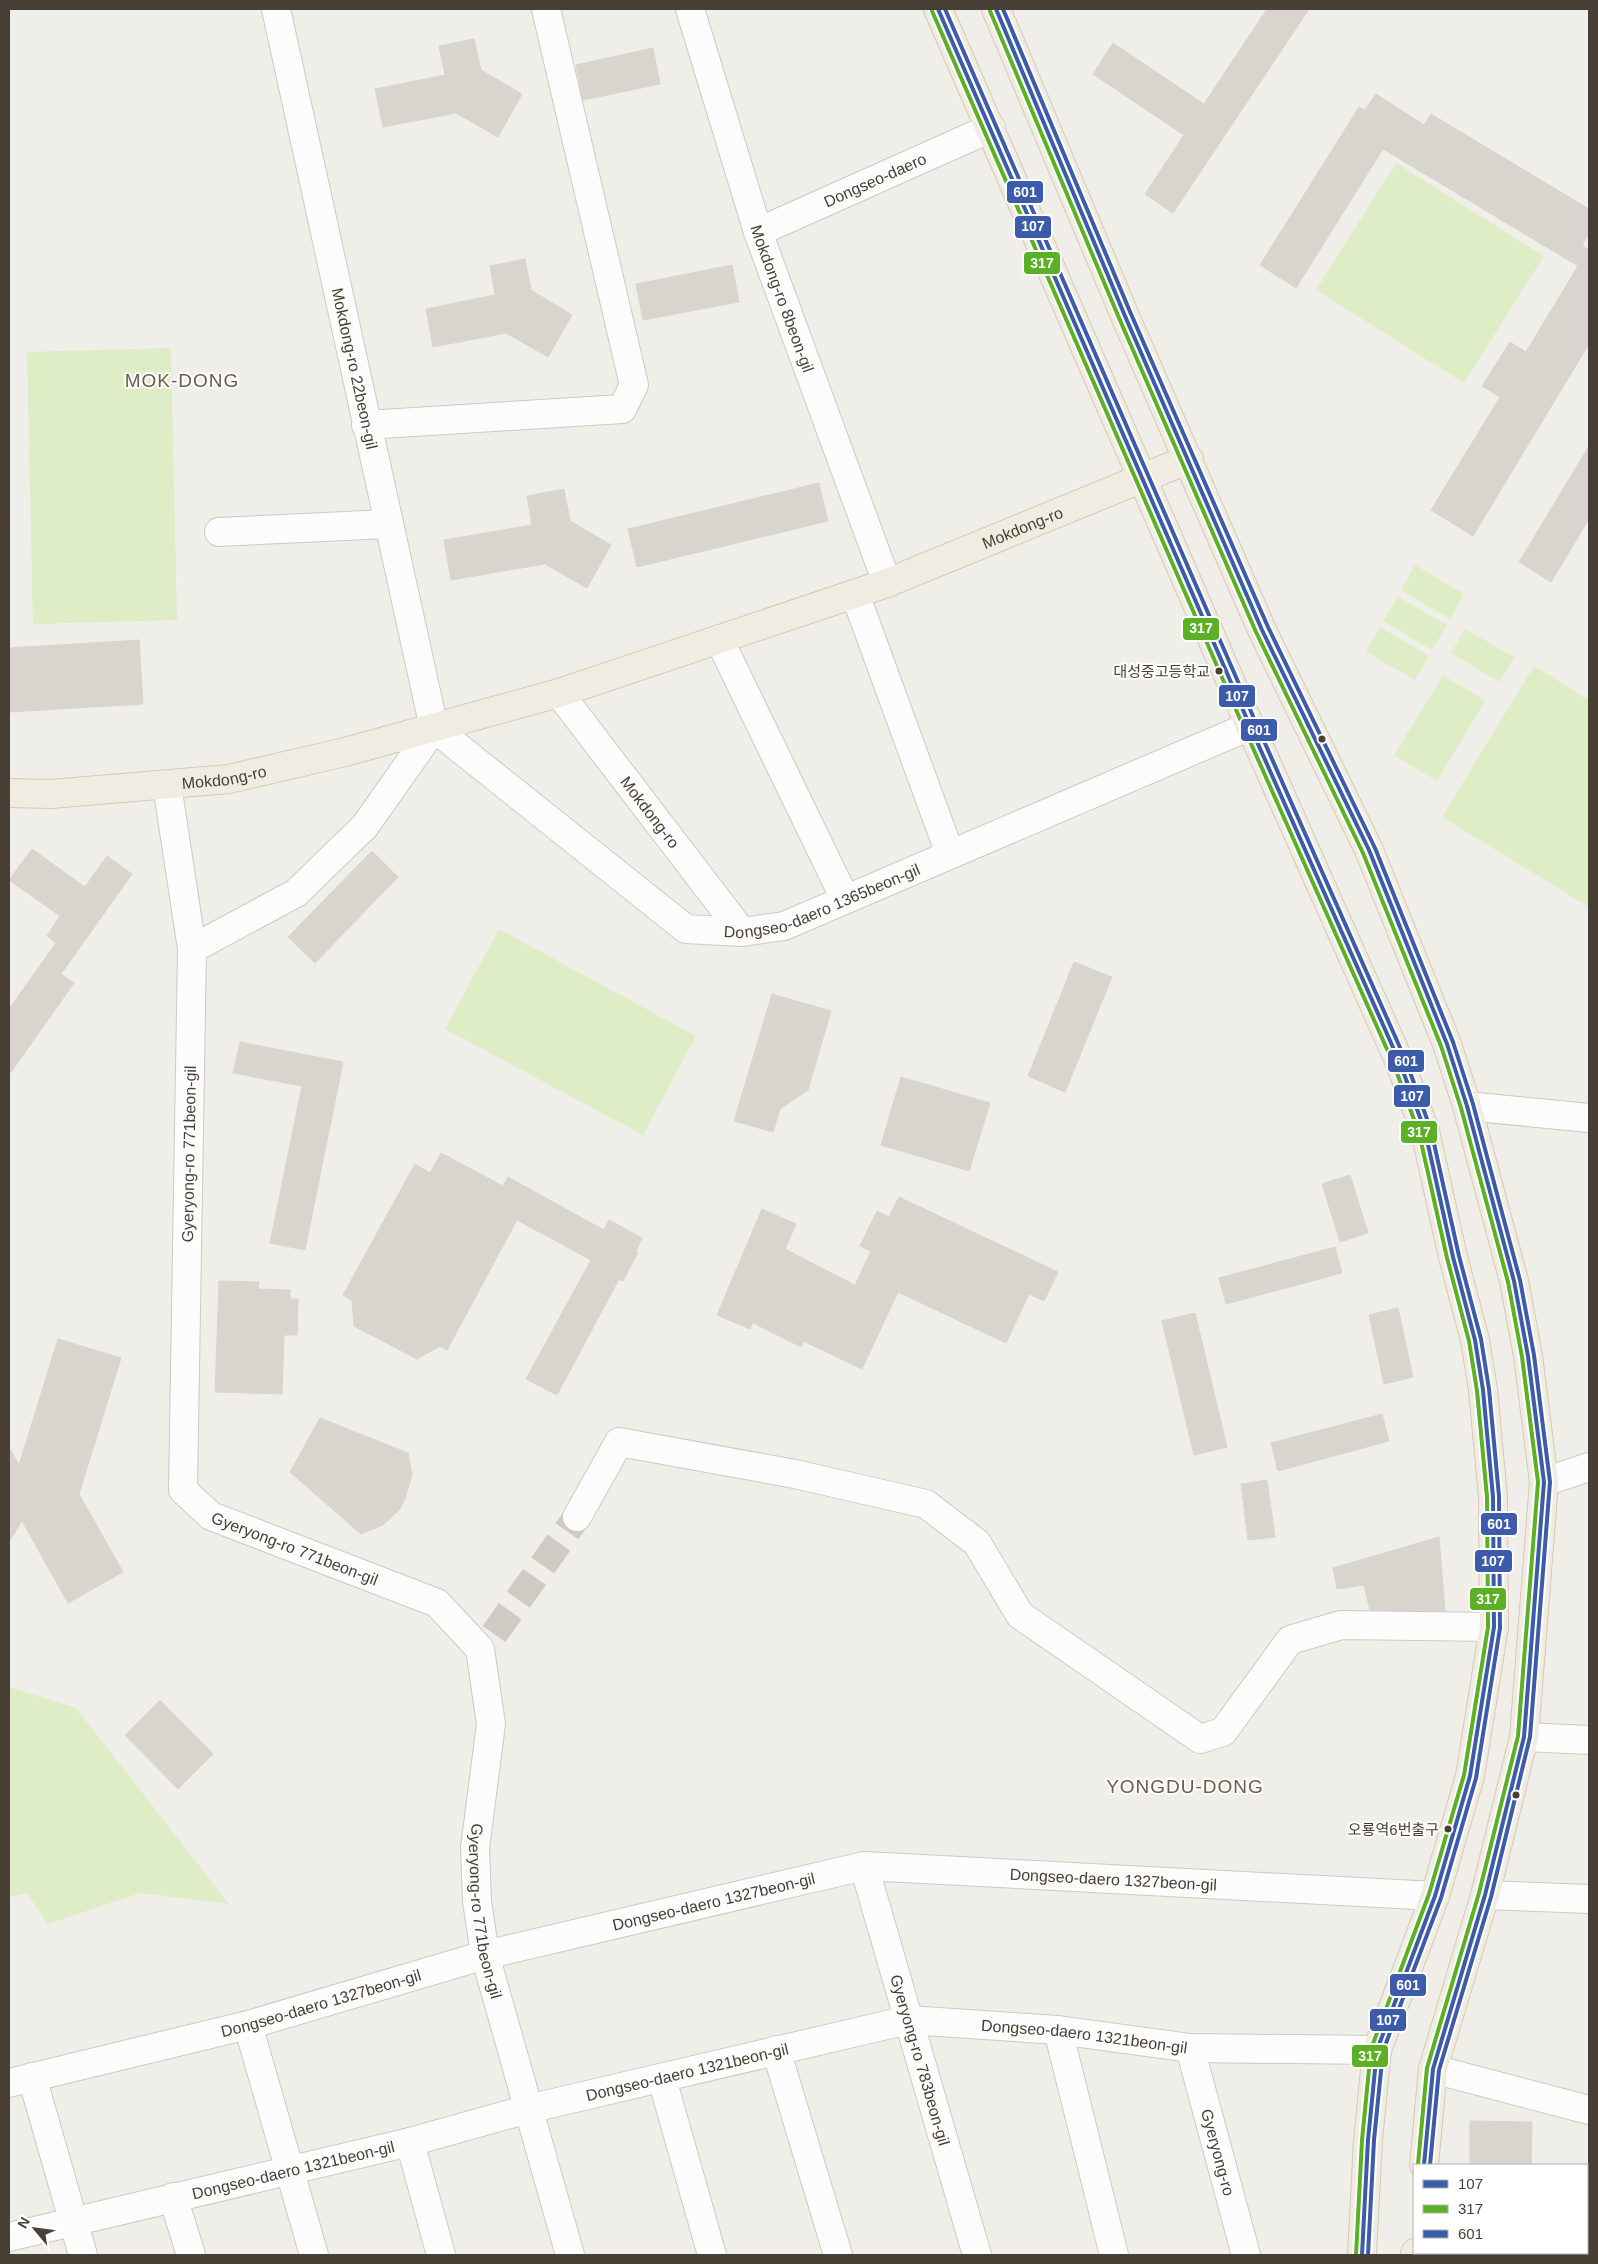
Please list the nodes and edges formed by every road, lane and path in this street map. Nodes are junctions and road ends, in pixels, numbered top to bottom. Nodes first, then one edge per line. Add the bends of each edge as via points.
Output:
1 (276, 9) edge
2 (546, 9) edge
3 (690, 9) edge
4 (938, 9) edge
5 (996, 9) edge
6 (990, 128) junction
7 (758, 232) junction
8 (366, 424) junction
9 (1189, 459) junction
10 (1144, 478) junction
11 (388, 524) junction
12 (219, 532) dead end
13 (886, 583) junction
14 (854, 594) junction
15 (719, 640) junction
16 (559, 693) junction
17 (1250, 726) junction
18 (434, 728) junction
19 (167, 785) junction
20 (9, 793) edge
21 (950, 854) junction
22 (845, 899) junction
23 (742, 932) junction
24 (192, 949) junction
25 (1467, 1106) junction
26 (1589, 1118) edge
27 (1589, 1467) edge
28 (1544, 1482) junction
29 (577, 1517) tunnel mouth
30 (1494, 1627) junction
31 (1524, 1737) junction
32 (1589, 1740) edge
33 (864, 1866) junction
34 (1485, 1895) junction
35 (1435, 1896) junction
36 (1589, 1899) edge
37 (485, 1955) junction
38 (908, 2020) junction
39 (248, 2025) junction
40 (1058, 2030) junction
41 (1190, 2048) junction
42 (776, 2050) junction
43 (1377, 2050) junction
44 (1433, 2069) junction
45 (662, 2079) junction
46 (21, 2080) edge
47 (528, 2108) junction
48 (1589, 2110) edge
49 (410, 2142) junction
50 (1424, 2164) edge
51 (290, 2170) junction
52 (173, 2197) junction
53 (73, 2222) junction
54 (9, 2237) edge
55 (1239, 2253) edge
56 (83, 2255) edge
57 (191, 2255) edge
58 (314, 2255) edge
59 (441, 2255) edge
60 (570, 2255) edge
61 (712, 2255) edge
62 (838, 2255) edge
63 (978, 2255) edge
64 (1114, 2255) edge
65 (1362, 2255) edge

1 - 8 street, Mokdong-ro 22beon-gil
2 - 8 street via 634,385 622,409
3 - 7 street, Mokdong-ro 8beon-gil
4 - 6 main road
5 - 9 main road
6 - 7 street, Dongseo-daero
6 - 10 main road
7 - 13 street, Mokdong-ro 8beon-gil
8 - 11 street, Mokdong-ro 22beon-gil
9 - 10 main road, Mokdong-ro
9 - 25 main road via 1262,630 1369,850 1448,1044
10 - 13 main road, Mokdong-ro
10 - 17 main road
11 - 12 street
11 - 18 street, Mokdong-ro 22beon-gil
13 - 14 main road, Mokdong-ro
14 - 15 main road, Mokdong-ro
14 - 21 street
15 - 16 main road, Mokdong-ro
15 - 22 street
16 - 18 main road, Mokdong-ro
16 - 23 street, Mokdong-ro
17 - 21 street, Dongseo-daero 1365beon-gil
17 - 30 main road via 1400,1063 1425,1131 1453,1257 1476,1340 1483,1390 1493,1497
18 - 19 main road, Mokdong-ro via 229,779
18 - 23 street, Dongseo-daero 1365beon-gil via 686,929
18 - 24 street via 365,826 296,893
19 - 20 main road, Mokdong-ro via 51,794
19 - 24 street, Gyeryong-ro 771beon-gil
21 - 22 street, Dongseo-daero 1365beon-gil
22 - 23 street, Dongseo-daero 1365beon-gil via 784,926
24 - 37 street, Gyeryong-ro 771beon-gil via 183,1490 211,1516 437,1603 487,1642 491,1724 475,1848 477,1901
25 - 26 street
25 - 28 main road via 1514,1281 1528,1356
27 - 28 street
28 - 31 main road
29 - 30 street via 619,1442 796,1474 926,1504 977,1543 1020,1615 1200,1740 1223,1732 1290,1640 1341,1625
30 - 35 main road via 1470,1776
31 - 32 street
31 - 34 main road
33 - 35 street, Dongseo-daero 1327beon-gil
33 - 37 street, Dongseo-daero 1327beon-gil
33 - 38 street, Gyeryong-ro 783beon-gil
34 - 36 street
34 - 44 main road
35 - 43 main road
37 - 39 street, Dongseo-daero 1327beon-gil
37 - 47 street, Gyeryong-ro 771beon-gil
38 - 40 street, Dongseo-daero 1321beon-gil
38 - 42 street, Dongseo-daero 1321beon-gil
38 - 63 street, Gyeryong-ro 783beon-gil
39 - 46 street, Dongseo-daero 1327beon-gil
39 - 51 street
40 - 41 street, Dongseo-daero 1321beon-gil
40 - 64 street
41 - 43 street, Dongseo-daero 1321beon-gil
41 - 55 street, Gyeryong-ro
42 - 45 street, Dongseo-daero 1321beon-gil
42 - 62 street
43 - 65 main road
44 - 48 street
44 - 50 main road
45 - 47 street, Dongseo-daero 1321beon-gil
45 - 61 street
46 - 53 street
47 - 49 street, Dongseo-daero 1321beon-gil
47 - 60 street, Gyeryong-ro 771beon-gil
49 - 51 street, Dongseo-daero 1321beon-gil
49 - 59 street
51 - 52 street, Dongseo-daero 1321beon-gil
51 - 58 street
52 - 53 street, Dongseo-daero 1321beon-gil
52 - 57 street
53 - 54 street, Dongseo-daero 1321beon-gil
53 - 56 street

